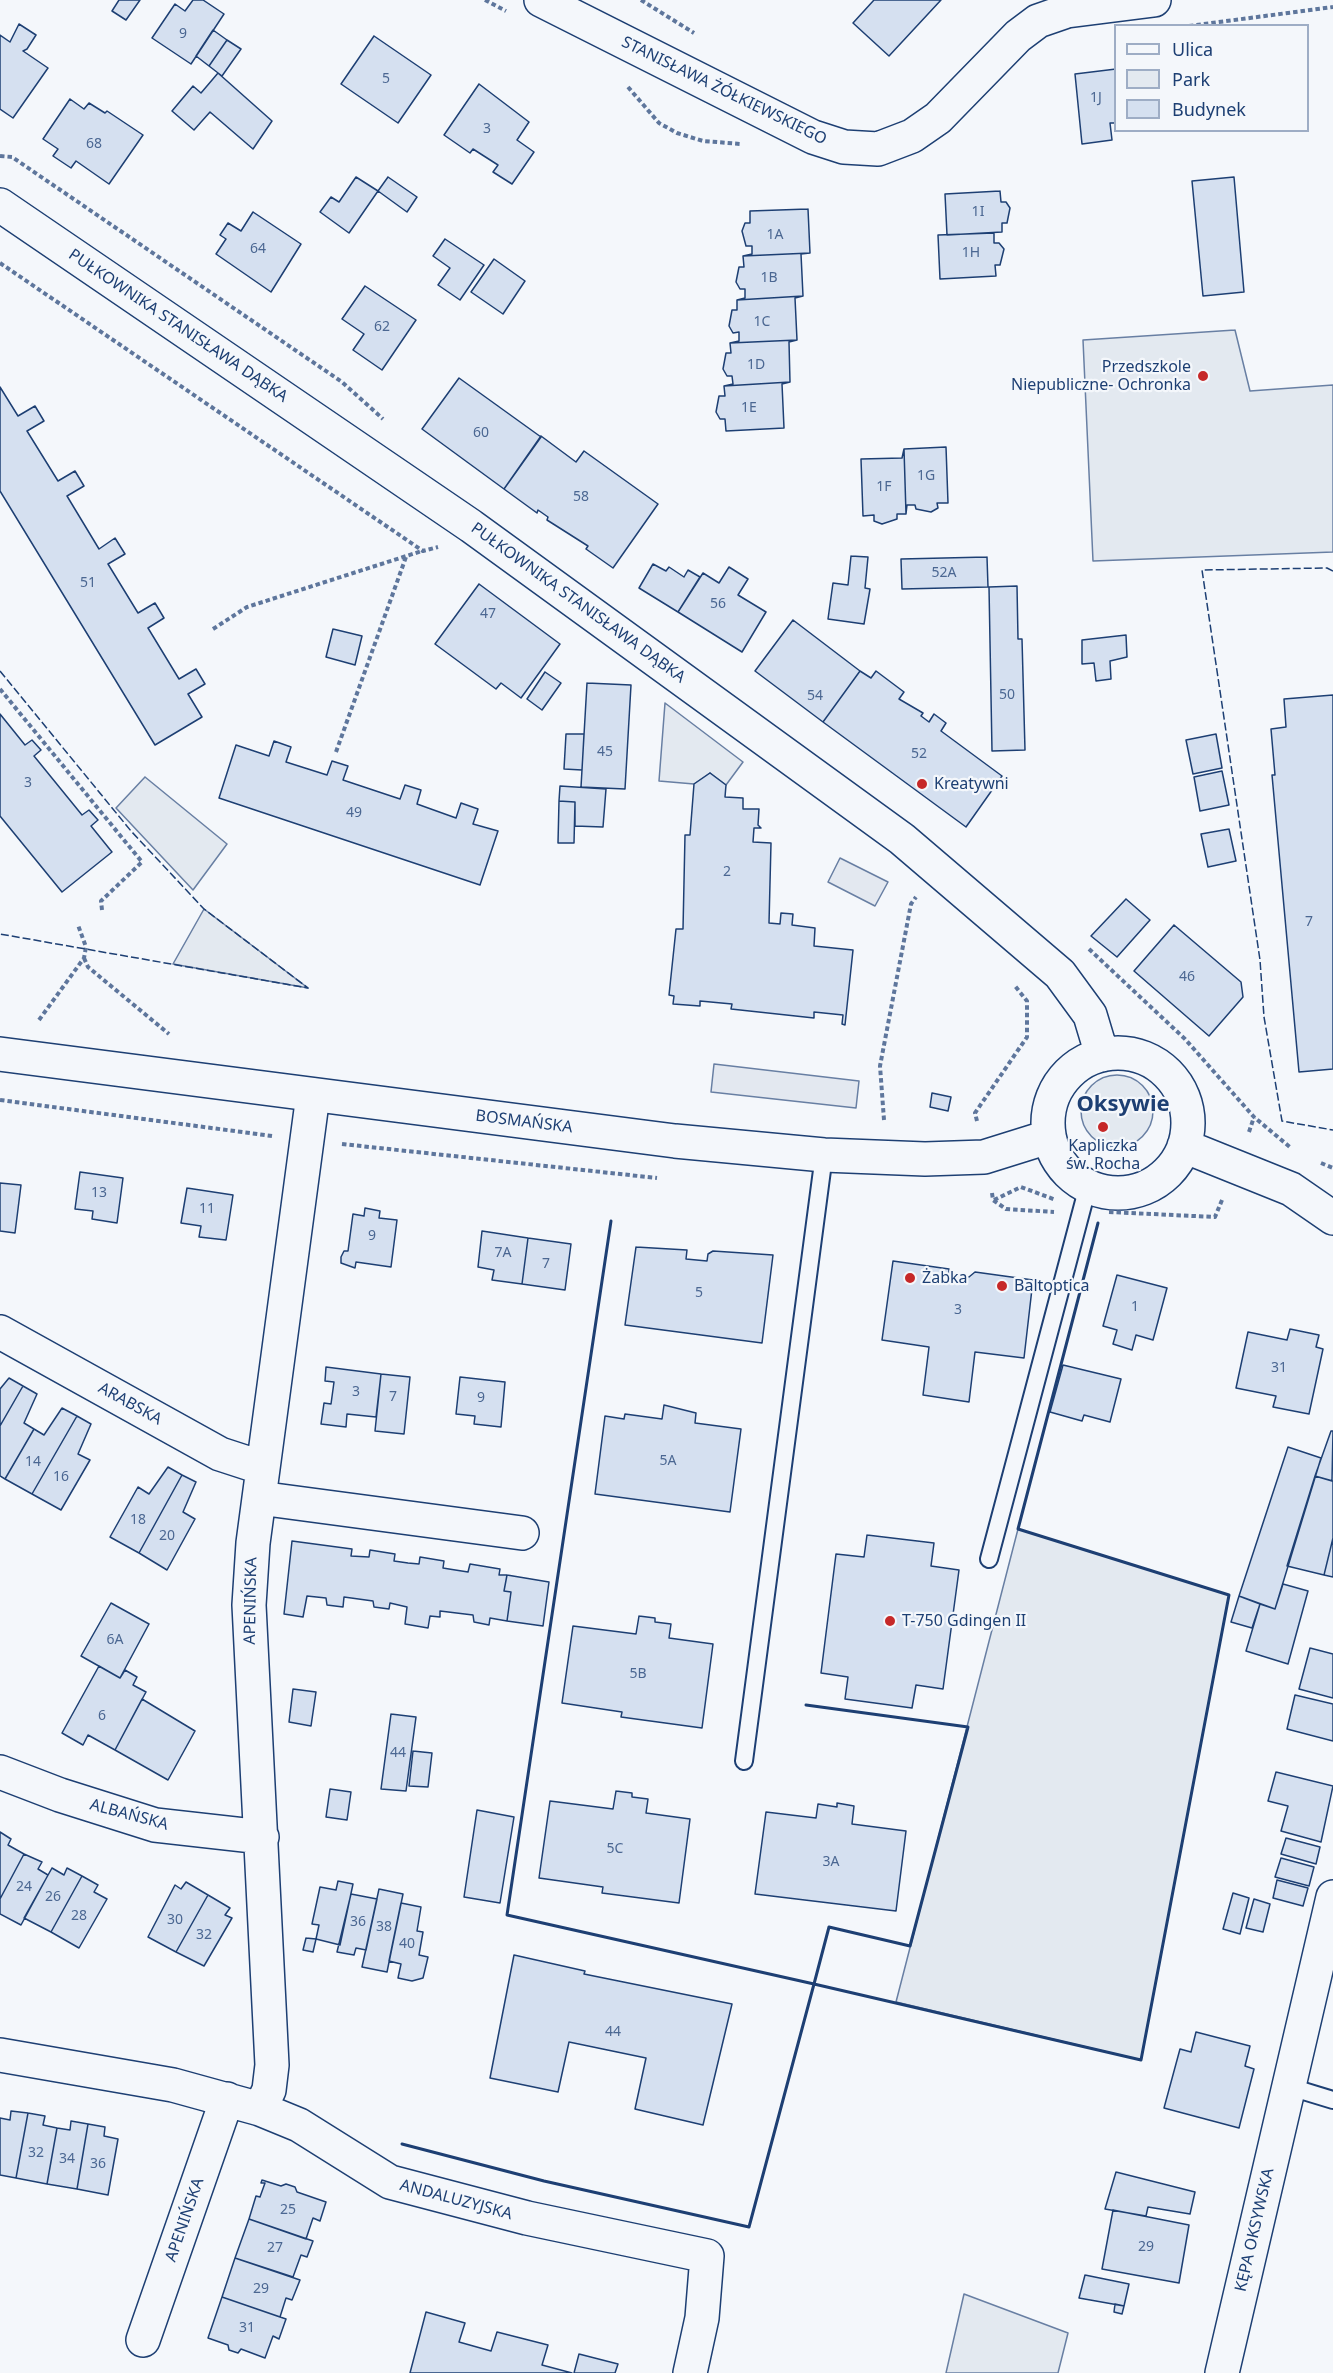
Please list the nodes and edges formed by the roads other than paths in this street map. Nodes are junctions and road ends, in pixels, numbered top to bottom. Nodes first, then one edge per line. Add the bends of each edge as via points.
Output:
1 (541, 0) edge
2 (1154, 0) edge
3 (1090, 3) edge
4 (0, 204) edge
5 (0, 1054) edge
6 (1102, 1055) junction
7 (313, 1095) junction
8 (1048, 1137) junction
9 (1185, 1146) junction
10 (824, 1155) junction
11 (1085, 1198) junction
12 (1333, 1218) edge
13 (0, 1332) edge
14 (261, 1483) junction
15 (522, 1533) dead end
16 (989, 1559) dead end
17 (744, 1761) dead end
18 (0, 1772) edge
19 (262, 1837) junction
20 (1333, 1897) edge
21 (0, 2055) edge
22 (1287, 2086) junction
23 (227, 2099) junction
24 (1333, 2100) edge
25 (260, 2109) junction
26 (143, 2340) dead end
27 (690, 2373) edge
28 (1222, 2373) edge

1 - 3 street, STANISŁAWA ŻÓŁKIEWSKIEGO via 813,137 844,147 878,149 912,136 938,118 1018,36 1038,21
2 - 3 street, STANISŁAWA ŻÓŁKIEWSKIEGO
4 - 6 street, PUŁKOWNIKA STANISŁAWA DĄBKA via 471,526 902,839 1060,974 1090,1015
5 - 7 street, BOSMAŃSKA
6 - 8 street via 1078,1065 1058,1084 1048,1110
6 - 9 street via 1123,1053 1144,1058 1176,1084 1185,1104
7 - 10 street, BOSMAŃSKA via 691,1143
7 - 14 street, APENIŃSKA
8 - 10 street, BOSMAŃSKA via 984,1157
8 - 11 street
9 - 11 street via 1172,1168 1152,1185 1127,1193 1101,1191
9 - 12 street via 1291,1189
10 - 17 lane
11 - 16 lane
13 - 14 street, ARABSKA via 220,1454
14 - 15 street, ARABSKA
14 - 19 street, APENIŃSKA via 249,1605
18 - 19 street, ALBAŃSKA via 155,1826
19 - 25 street, APENIŃSKA via 272,2066 269,2090
20 - 22 street, KĘPA OKSYWSKA
21 - 23 street, ANDALUZYJSKA via 174,2085
22 - 24 lane
22 - 28 street, KĘPA OKSYWSKA
23 - 25 street, ANDALUZYJSKA
23 - 26 street, APENIŃSKA
25 - 27 street, ANDALUZYJSKA via 299,2125 390,2182 517,2216 707,2256 702,2318

